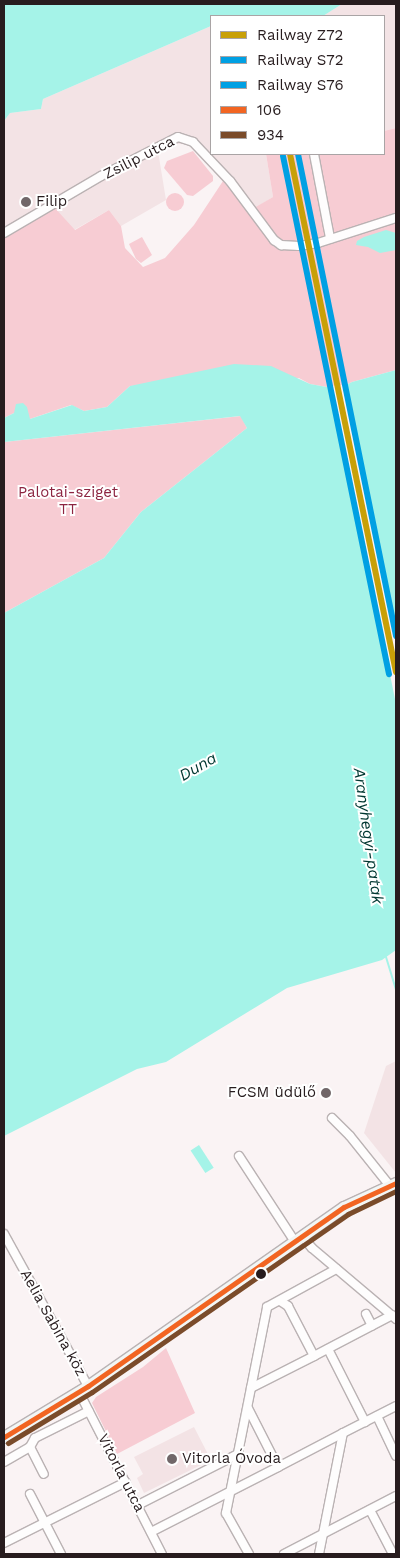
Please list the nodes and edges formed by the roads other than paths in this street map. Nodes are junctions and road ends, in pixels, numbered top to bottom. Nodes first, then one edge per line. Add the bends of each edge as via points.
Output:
1 (314, 155) edge
2 (396, 218) edge
3 (4, 233) edge
4 (330, 238) junction
5 (332, 1118) dead end
6 (239, 1156) dead end
7 (393, 1185) edge
8 (4, 1234) edge
9 (299, 1240) junction
10 (336, 1269) junction
11 (280, 1301) junction
12 (366, 1314) dead end
13 (394, 1317) edge
14 (372, 1326) junction
15 (328, 1349) junction
16 (314, 1356) junction
17 (251, 1388) junction
18 (83, 1389) junction
19 (396, 1406) edge
20 (248, 1408) junction
21 (89, 1411) junction
22 (377, 1416) junction
23 (365, 1422) junction
24 (27, 1423) junction
25 (343, 1433) junction
26 (4, 1437) edge
27 (35, 1438) junction
28 (30, 1447) junction
29 (238, 1454) junction
30 (396, 1456) edge
31 (4, 1462) edge
32 (278, 1467) junction
33 (44, 1474) dead end
34 (126, 1482) junction
35 (230, 1491) junction
36 (30, 1494) dead end
37 (396, 1496) edge
38 (138, 1506) junction
39 (370, 1510) junction
40 (45, 1522) junction
41 (151, 1532) junction
42 (323, 1534) junction
43 (4, 1543) edge
44 (61, 1554) edge
45 (162, 1554) edge
46 (249, 1554) edge
47 (284, 1554) edge
48 (319, 1554) edge
49 (393, 1554) edge

1 - 4 street
2 - 4 street
3 - 4 street, Zsilip utca via 101,176 178,137 193,142 230,181 274,240 286,247
5 - 7 street
6 - 9 street
7 - 9 street via 344,1207
8 - 18 street, Aelia Sabina köz
9 - 10 street
9 - 18 street
10 - 11 street
10 - 13 street
11 - 16 street via 288,1306
11 - 17 street via 267,1307
12 - 14 street
13 - 14 street
14 - 15 street
15 - 16 street
15 - 23 street
16 - 17 street
17 - 20 street
18 - 21 street, Vitorla utca
18 - 24 street
19 - 22 street
20 - 29 street
20 - 32 street
21 - 27 street
21 - 34 street, Vitorla utca
22 - 23 street
22 - 30 street
23 - 25 street
24 - 26 street
24 - 27 street
25 - 32 street
25 - 42 street
27 - 28 street
28 - 31 street
28 - 33 street
29 - 35 street
29 - 38 street
32 - 35 street
34 - 38 street, Vitorla utca
34 - 40 street
35 - 41 street
35 - 46 street via 226,1513
36 - 40 street
37 - 39 street
38 - 41 street, Vitorla utca
39 - 42 street
39 - 49 street
40 - 43 street
40 - 44 street
41 - 45 street, Vitorla utca
42 - 47 street
42 - 48 street

